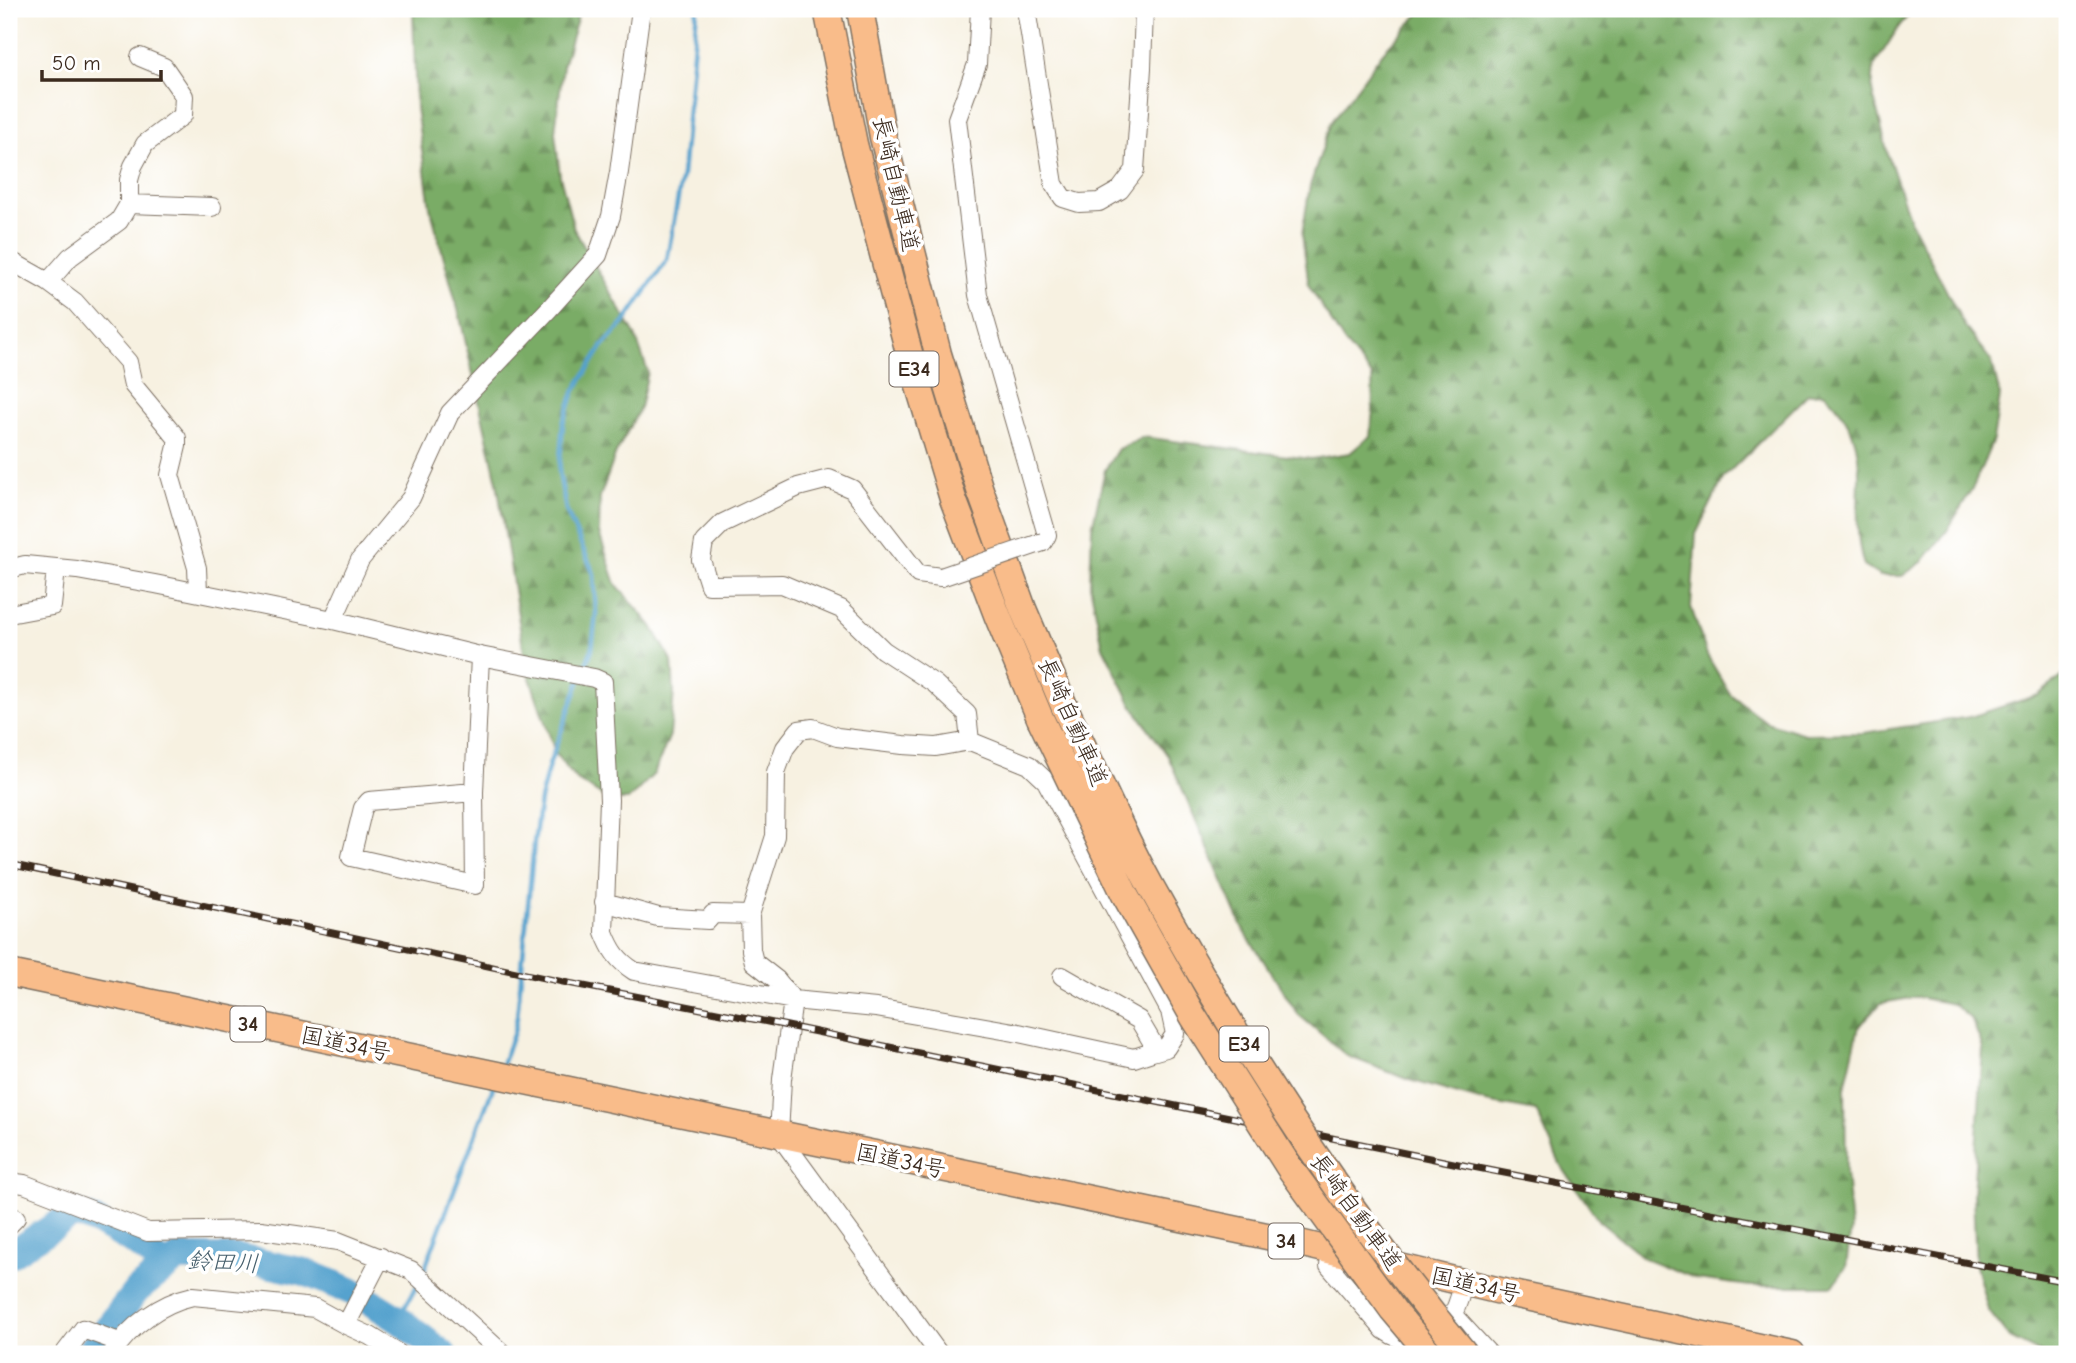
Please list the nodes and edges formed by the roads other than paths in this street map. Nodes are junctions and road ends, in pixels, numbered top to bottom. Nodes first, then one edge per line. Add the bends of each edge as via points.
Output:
1 (640, 9) edge
2 (827, 9) edge
3 (860, 9) edge
4 (980, 9) edge
5 (1026, 9) edge
6 (1144, 9) edge
7 (140, 57) dead end
8 (129, 204) junction
9 (212, 207) dead end
10 (9, 260) edge
11 (48, 282) junction
12 (9, 569) edge
13 (56, 569) junction
14 (198, 592) junction
15 (9, 614) edge
16 (333, 620) junction
17 (480, 656) junction
18 (970, 741) junction
19 (474, 792) junction
20 (604, 902) junction
21 (750, 915) junction
22 (9, 973) edge
23 (1062, 976) dead end
24 (793, 1000) junction
25 (1152, 1052) junction
26 (779, 1135) junction
27 (9, 1182) edge
28 (1331, 1251) junction
29 (380, 1260) junction
30 (1463, 1282) junction
31 (1453, 1315) junction
32 (348, 1322) junction
33 (116, 1346) edge
34 (64, 1354) edge
35 (399, 1354) edge
36 (503, 1354) edge
37 (939, 1354) edge
38 (1430, 1354) edge
39 (1465, 1354) edge
40 (1489, 1354) edge
41 (1792, 1354) edge

1 - 16 street via 619,172 598,255 450,413 411,498 360,560
2 - 38 highway, 長崎自動車道 / E34, bridge via 854,144 911,360 953,499 1040,718 1125,895 1193,1016 1289,1167
3 - 39 highway, 長崎自動車道 / E34, bridge via 883,137 938,354 984,502 1065,708 1149,882 1217,1002 1312,1152 1414,1293
4 - 18 street, bridge via 977,64 957,119 978,295 1047,535 1043,542 941,577 918,574 852,489 829,479 798,487 723,523 704,542 701,559 709,585 782,584 841,609 883,650 935,684 967,714
5 - 6 street via 1054,184 1063,198 1079,203 1099,202 1120,190 1135,170
7 - 8 street via 164,67 184,96 183,115 145,144 129,180
8 - 9 street
8 - 11 street via 120,221 70,257
10 - 11 street
11 - 14 street via 75,302 128,362 133,385 177,438 170,475 197,568
12 - 13 street via 25,565
13 - 14 street
13 - 15 street via 52,607
14 - 16 street
16 - 17 street
17 - 19 street
17 - 20 street via 603,682 609,800
18 - 21 street via 902,746 837,737 813,728 799,730 785,748 776,772 775,836
18 - 25 street via 1029,765 1046,781 1170,1011 1175,1034 1166,1048
19 - 19 street via 475,886 351,857 363,808 369,801
20 - 21 street via 658,917 708,920 713,914
20 - 24 street via 604,932 612,952 634,971
21 - 24 street via 754,961
22 - 26 highway, 国道34号 / 34
23 - 25 street via 1139,1020 1153,1042
24 - 25 street via 876,1008 1134,1058
24 - 26 street
26 - 28 highway, 国道34号 / 34
26 - 37 street
27 - 29 street via 148,1232 261,1230 338,1241
28 - 30 highway, 国道34号 / 34
28 - 31 street via 1329,1266 1395,1337 1430,1339
29 - 32 street
29 - 36 street via 413,1271
30 - 31 street
30 - 41 highway, 国道34号 / 34
31 - 40 street
32 - 33 street via 315,1308 193,1296 174,1300
32 - 35 street
33 - 34 street via 83,1329

